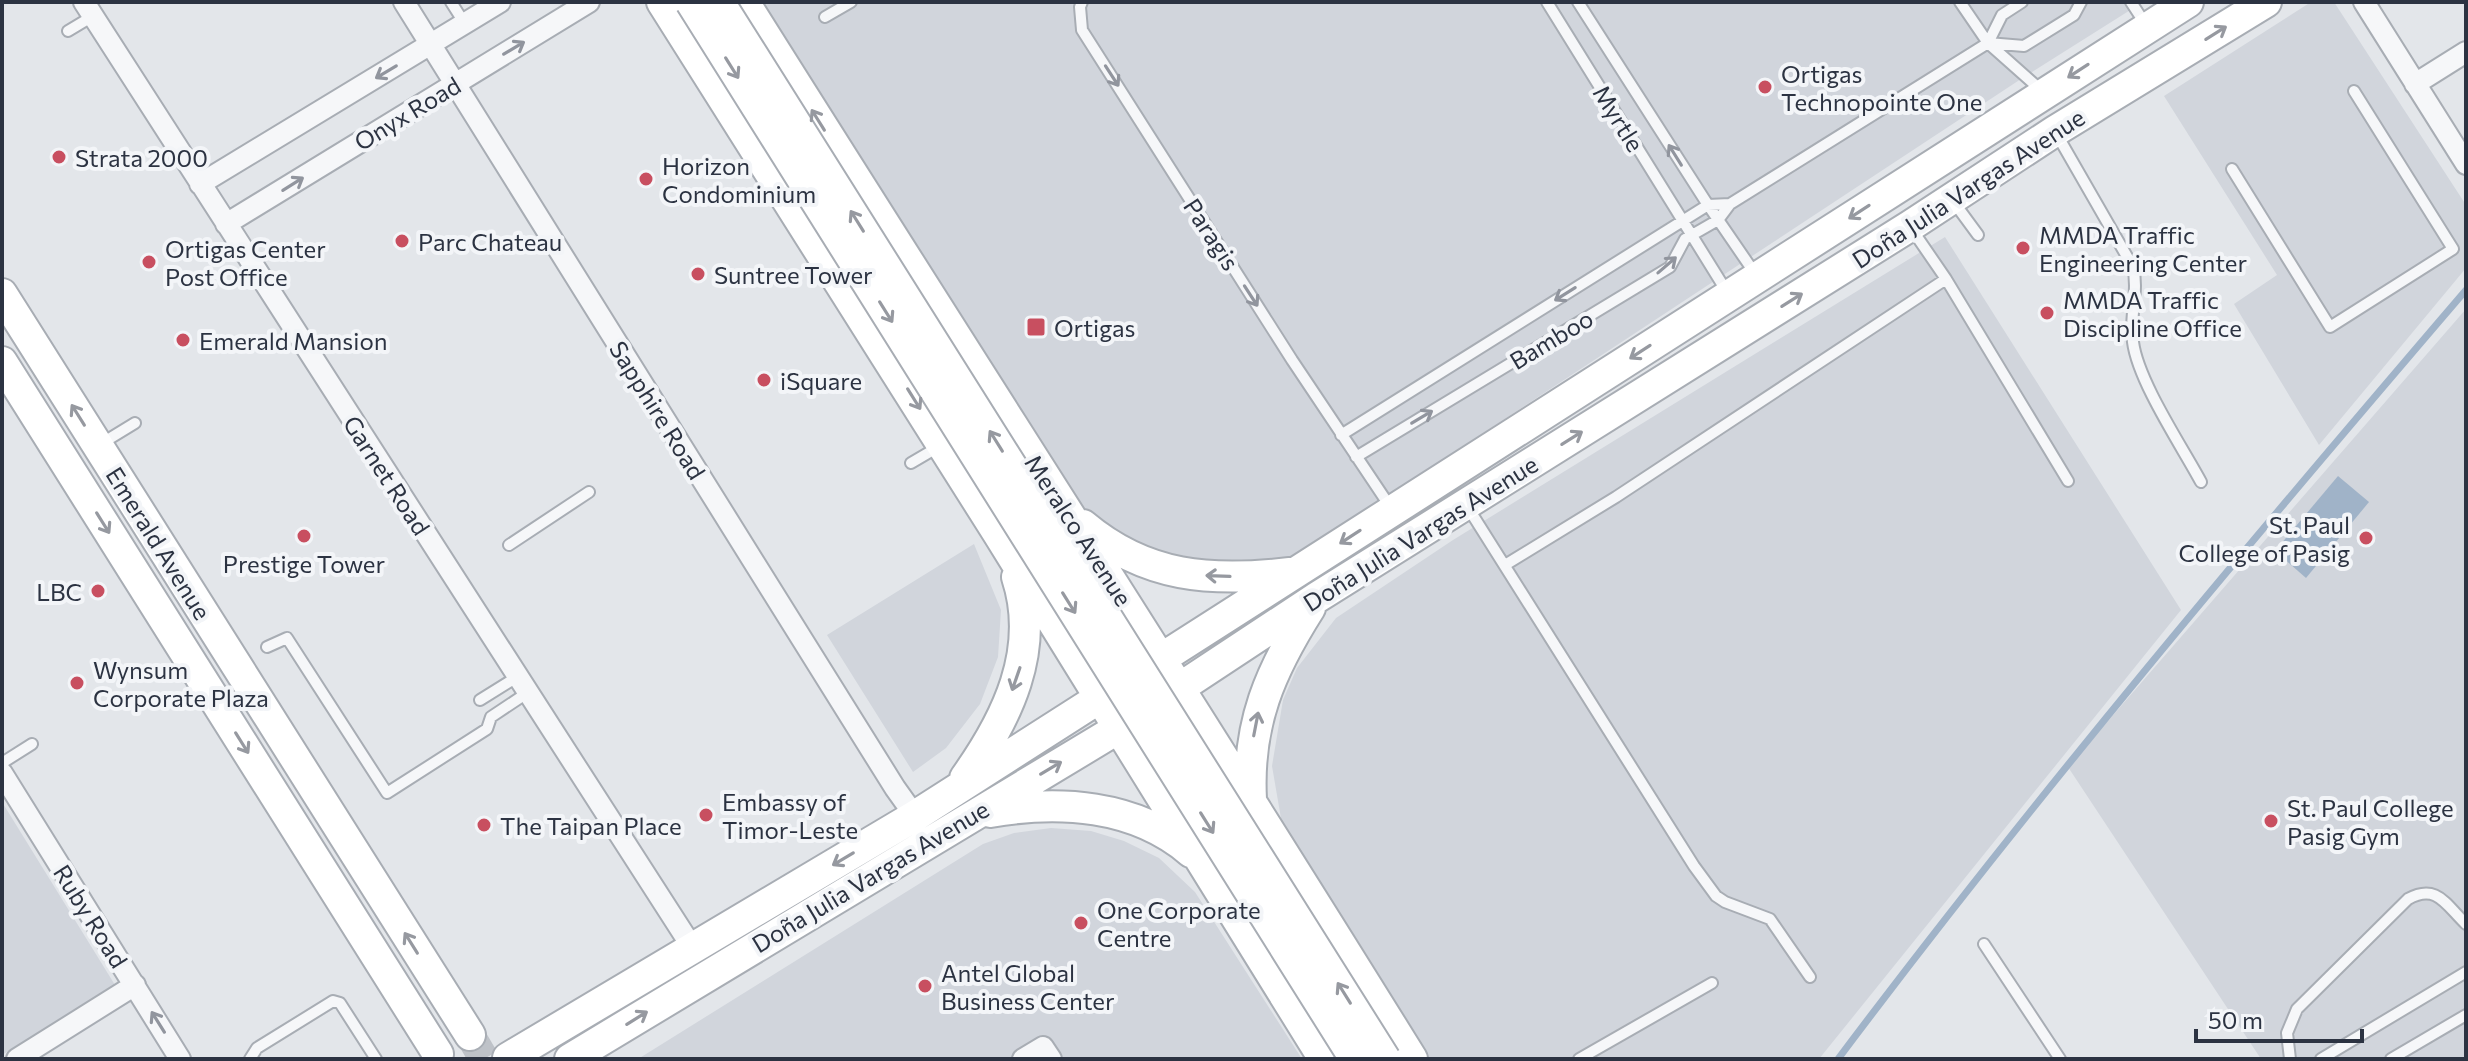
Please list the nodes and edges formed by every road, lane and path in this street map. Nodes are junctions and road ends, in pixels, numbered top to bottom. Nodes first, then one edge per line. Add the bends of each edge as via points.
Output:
1 (404, 2) edge
2 (451, 2) edge
3 (500, 2) edge
4 (589, 2) edge
5 (662, 2) edge
6 (691, 2) edge
7 (719, 2) edge
8 (744, 2) edge
9 (851, 2) edge
10 (1547, 2) edge
11 (1578, 2) edge
12 (1960, 2) edge
13 (2022, 2) edge
14 (2081, 2) edge
15 (2188, 2) edge
16 (2266, 2) edge
17 (2364, 2) edge
18 (1081, 5) edge
19 (89, 9) edge
20 (825, 17) dead end
21 (465, 24) junction
22 (2143, 24) edge
23 (68, 31) dead end
24 (1988, 43) junction
25 (432, 45) junction
26 (2466, 52) edge
27 (455, 84) junction
28 (2415, 84) junction
29 (2354, 91) dead end
30 (2044, 93) junction
31 (2055, 131) junction
32 (2466, 164) edge
33 (2232, 169) dead end
34 (200, 184) junction
35 (1952, 199) junction
36 (1730, 204) junction
37 (1708, 205) junction
38 (1683, 220) junction
39 (1718, 220) junction
40 (226, 224) junction
41 (1910, 226) junction
42 (1692, 235) junction
43 (1978, 235) dead end
44 (1757, 277) junction
45 (1946, 279) junction
46 (2, 294) edge
47 (1729, 295) junction
48 (2, 362) edge
49 (135, 423) dead end
50 (1341, 435) junction
51 (943, 445) junction
52 (98, 446) junction
53 (1356, 457) junction
54 (911, 463) dead end
55 (2068, 481) dead end
56 (2201, 482) dead end
57 (589, 492) dead end
58 (1058, 499) junction
59 (1465, 505) junction
60 (1392, 510) junction
61 (1003, 542) junction
62 (509, 545) dead end
63 (1505, 565) junction
64 (1296, 572) junction
65 (1316, 598) junction
66 (267, 647) dead end
67 (1150, 665) junction
68 (522, 685) junction
69 (1168, 695) junction
70 (1101, 699) junction
71 (480, 700) dead end
72 (1119, 728) junction
73 (32, 744) dead end
74 (2, 763) edge
75 (2, 773) edge
76 (957, 789) junction
77 (1255, 808) junction
78 (972, 815) junction
79 (915, 816) junction
80 (1199, 859) junction
81 (1313, 899) junction
82 (2466, 924) edge
83 (1248, 938) junction
84 (1984, 944) dead end
85 (692, 947) junction
86 (2466, 972) edge
87 (1810, 977) dead end
88 (1712, 983) dead end
89 (135, 985) junction
90 (2466, 1015) edge
91 (470, 1035) tunnel mouth
92 (438, 1054) dead end
93 (508, 1058) edge
94 (17, 1059) edge
95 (180, 1059) edge
96 (250, 1059) edge
97 (376, 1059) edge
98 (570, 1059) edge
99 (1023, 1059) edge
100 (1051, 1059) edge
101 (1324, 1059) edge
102 (1355, 1059) edge
103 (1385, 1059) edge
104 (1412, 1059) edge
105 (1579, 1059) edge
106 (2060, 1059) edge
107 (2290, 1059) edge
108 (2321, 1059) edge
109 (2391, 1059) edge

1 - 25 street, Sapphire Road
2 - 21 lane
3 - 21 street, Onyx Road
27 -> 4 street, Onyx Road
5 -> 51 main road
6 -> 102 main road, Meralco Avenue, bridge
103 -> 7 main road, Meralco Avenue, bridge
58 -> 8 main road, Meralco Avenue
9 - 20 lane
10 - 38 lane, Myrtle
37 -> 11 lane, Myrtle
12 - 24 lane
13 - 24 lane, Bamboo via 2002,15
14 - 24 lane via 2074,15 2024,46
15 - 22 main road, Doña Julia Vargas Avenue
31 -> 16 main road, Doña Julia Vargas Avenue via 2163,60
17 - 28 street
18 -> 50 lane, Paragis via 1082,30
19 - 23 lane
19 - 34 street, Garnet Road
21 - 25 street, Onyx Road
22 -> 30 main road, Doña Julia Vargas Avenue
24 - 30 lane
24 - 36 lane, Bamboo
25 - 27 street, Sapphire Road
25 -> 34 street, Onyx Road
26 - 28 street
40 -> 27 street, Onyx Road
27 - 79 street, Sapphire Road
28 - 32 street
29 - 33 lane via 2453,249 2330,327
30 -> 44 main road, Doña Julia Vargas Avenue
31 - 35 main road, Doña Julia Vargas Avenue
31 - 56 lane via 2133,267 2135,355
34 - 40 street, Garnet Road
35 - 41 main road, Doña Julia Vargas Avenue
35 - 43 lane
36 - 37 lane, Bamboo
36 - 39 lane, Bamboo
37 - 38 lane, Bamboo
37 - 39 lane, Myrtle
38 - 42 lane, Myrtle
38 -> 50 lane, Bamboo
39 - 42 lane, Bamboo
39 - 44 lane, Myrtle
40 - 68 street, Garnet Road
41 - 45 lane
59 -> 41 main road, Doña Julia Vargas Avenue
42 - 47 lane, Myrtle
53 -> 42 lane, Bamboo via 1670,267
44 - 47 main road, Doña Julia Vargas Avenue
45 - 55 lane
45 - 63 lane
52 -> 46 main road, Emerald Avenue
47 -> 60 main road, Doña Julia Vargas Avenue
48 -> 92 main road, Emerald Avenue
49 - 52 lane
50 - 53 lane, Paragis
51 - 54 lane
51 - 61 main road
91 -> 52 main road, Emerald Avenue
53 - 60 lane, Paragis
57 - 62 lane
58 - 61 main road via 1059,525 1047,546 1024,551
64 -> 58 main road via 1214,577 1163,569 1112,547
58 - 67 main road, Meralco Avenue
59 - 63 lane
59 - 65 main road, Doña Julia Vargas Avenue
60 -> 64 main road, Doña Julia Vargas Avenue
61 - 70 main road
61 -> 76 main road via 1025,609 1022,662 996,729
63 - 87 lane via 1709,886 1725,902 1770,919
64 - 67 main road, Doña Julia Vargas Avenue
65 - 69 main road, Doña Julia Vargas Avenue
77 -> 65 main road via 1252,745 1259,710 1279,660
66 - 68 lane via 287,638 387,793 487,729 491,717
67 - 69 main road, Meralco Avenue
67 - 70 main road, Doña Julia Vargas Avenue
68 - 71 lane
68 - 85 street, Garnet Road
69 - 72 main road, Doña Julia Vargas Avenue
69 - 77 main road, Meralco Avenue
70 - 72 main road
70 - 76 main road, Doña Julia Vargas Avenue
78 -> 72 main road, Doña Julia Vargas Avenue
72 - 80 main road
73 - 74 lane
75 - 89 street, Ruby Road
76 - 79 main road, Doña Julia Vargas Avenue
77 - 81 main road, Meralco Avenue
78 - 80 main road via 1044,804 1098,809 1161,832
98 -> 78 main road, Doña Julia Vargas Avenue
79 -> 85 main road, Doña Julia Vargas Avenue
80 - 83 main road
81 - 83 main road via 1284,895 1263,903 1253,915
81 - 104 main road, Meralco Avenue
82 - 107 lane via 2435,893 2421,892 2408,899 2297,1009 2287,1033
83 - 101 main road
84 - 106 lane
85 - 93 main road, Doña Julia Vargas Avenue
86 - 108 lane
88 - 105 lane
89 - 94 street
95 -> 89 street, Ruby Road
90 - 109 lane
96 - 97 lane via 257,1048 337,1001
99 - 100 street via 1043,1047

